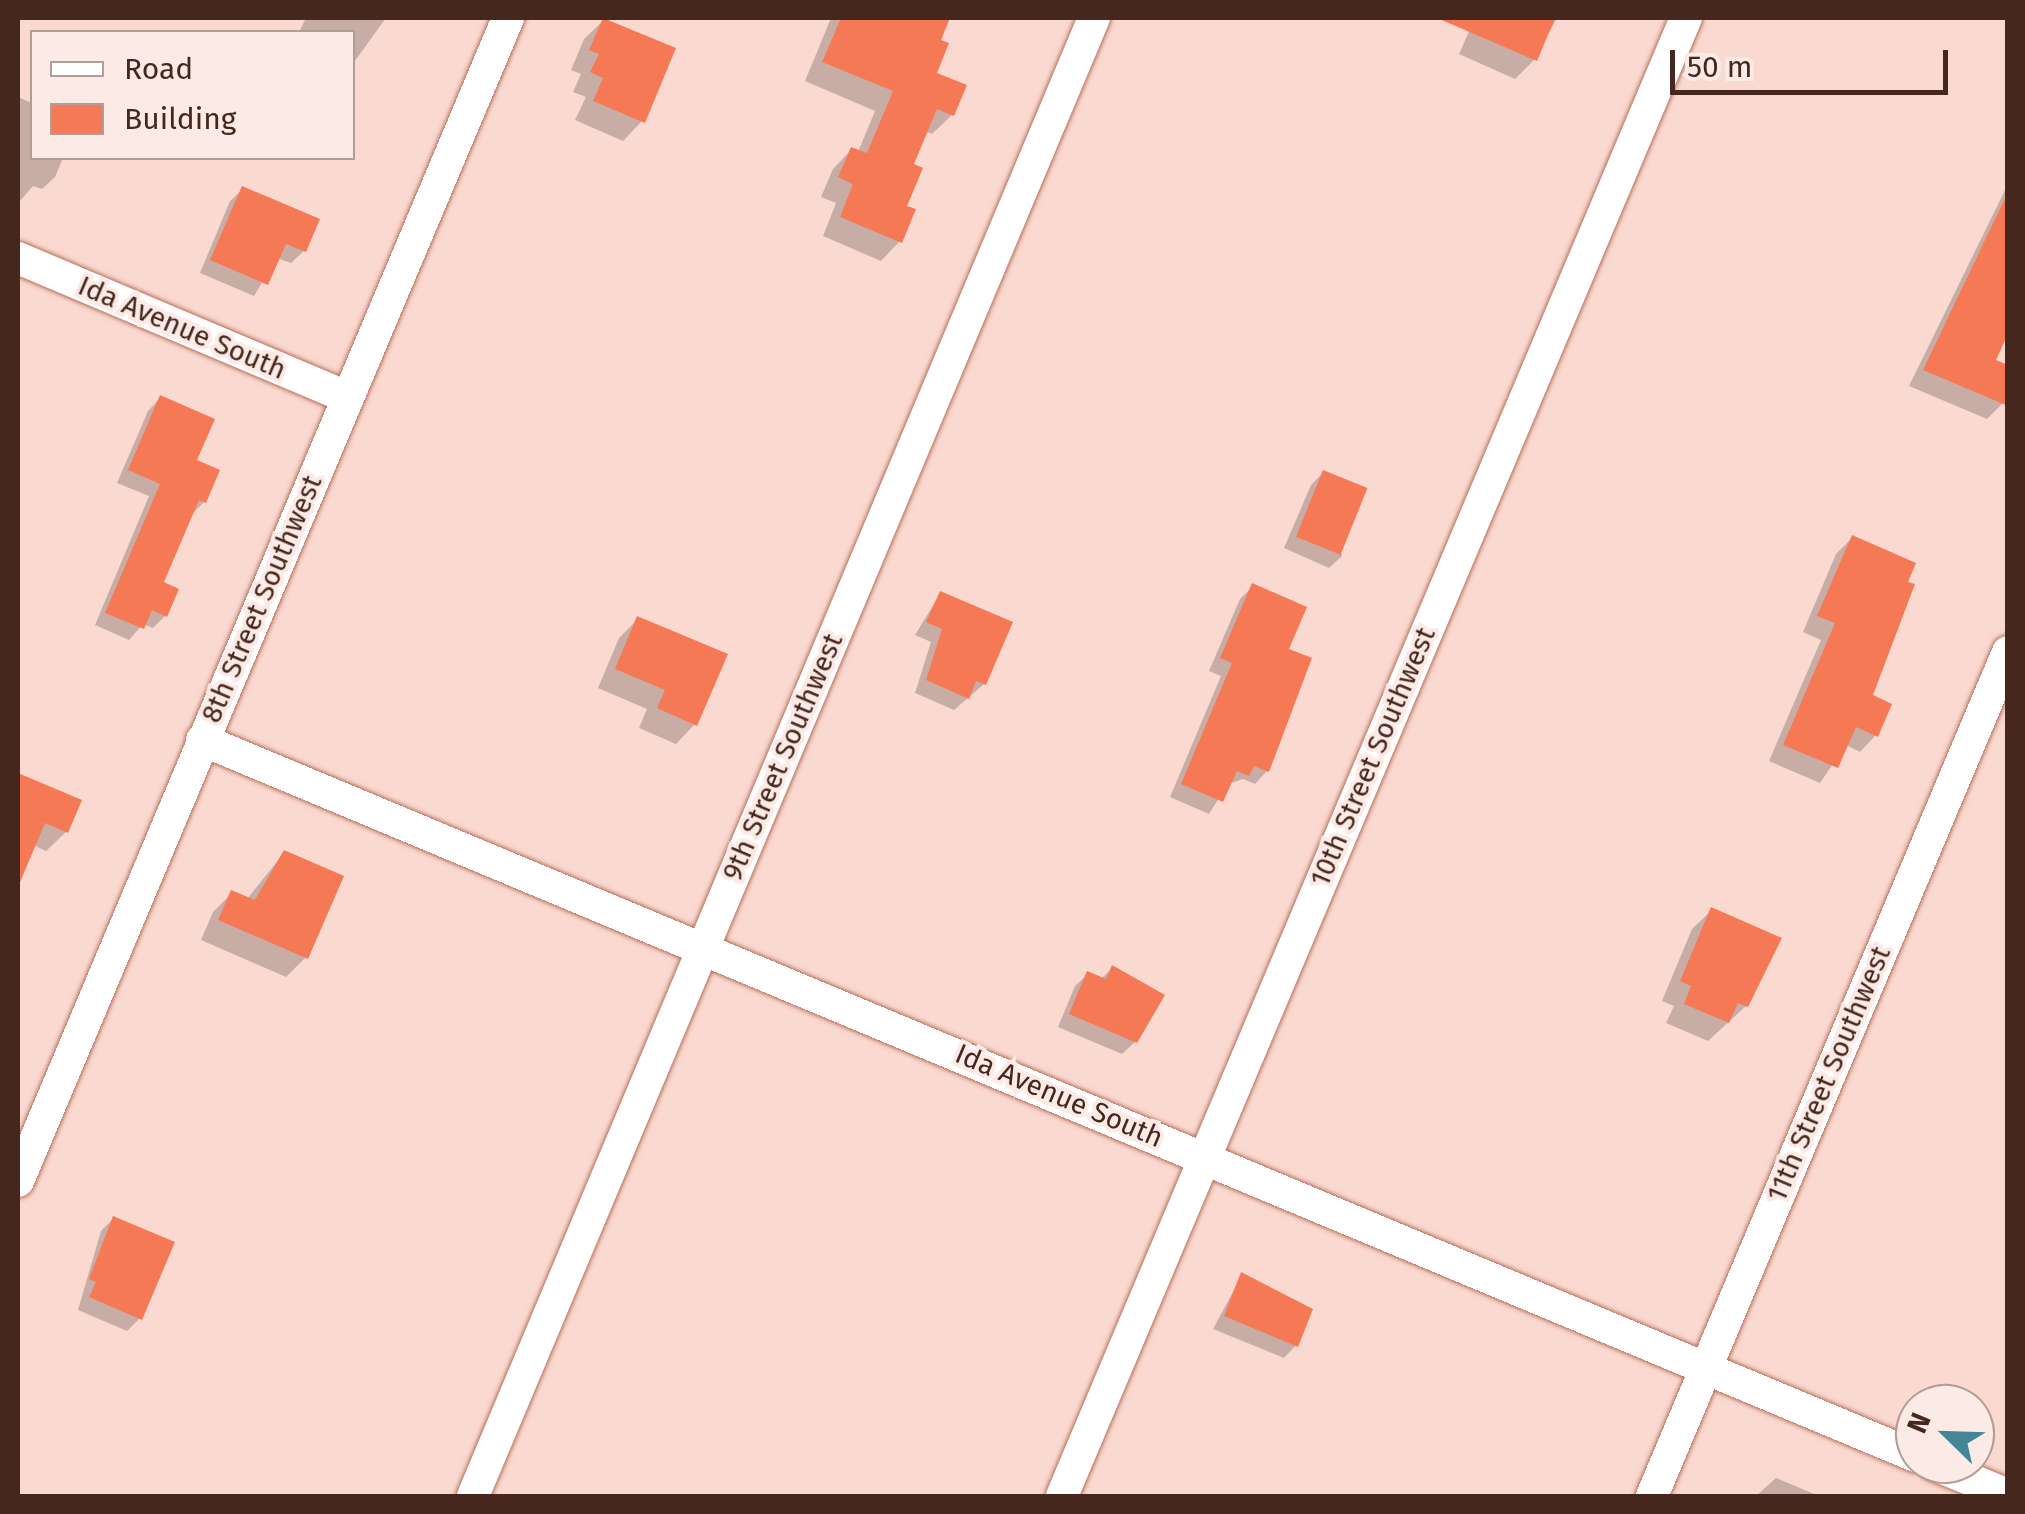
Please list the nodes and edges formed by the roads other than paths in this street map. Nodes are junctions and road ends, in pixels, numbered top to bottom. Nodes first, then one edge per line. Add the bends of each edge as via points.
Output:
1 (508, 18) edge
2 (1094, 18) edge
3 (1686, 18) edge
4 (18, 258) edge
5 (347, 397) junction
6 (2008, 652) edge
7 (202, 740) junction
8 (704, 947) junction
9 (1204, 1157) junction
10 (18, 1180) edge
11 (1706, 1367) junction
12 (1895, 1447) edge
13 (1981, 1484) edge
14 (2008, 1495) edge
15 (473, 1496) edge
16 (1062, 1496) edge
17 (1652, 1496) edge

1 - 5 street, 8th Street Southwest
2 - 8 street, 9th Street Southwest
3 - 9 street, 10th Street Southwest
4 - 5 street, Ida Avenue South
5 - 7 street, 8th Street Southwest
6 - 11 street, 11th Street Southwest
7 - 8 street, Ida Avenue South
7 - 10 street, 8th Street Southwest
8 - 9 street, Ida Avenue South
8 - 15 street, 9th Street Southwest
9 - 11 street, Ida Avenue South
9 - 16 street, 10th Street Southwest
11 - 12 street, Ida Avenue South
11 - 17 street, 11th Street Southwest
13 - 14 street

